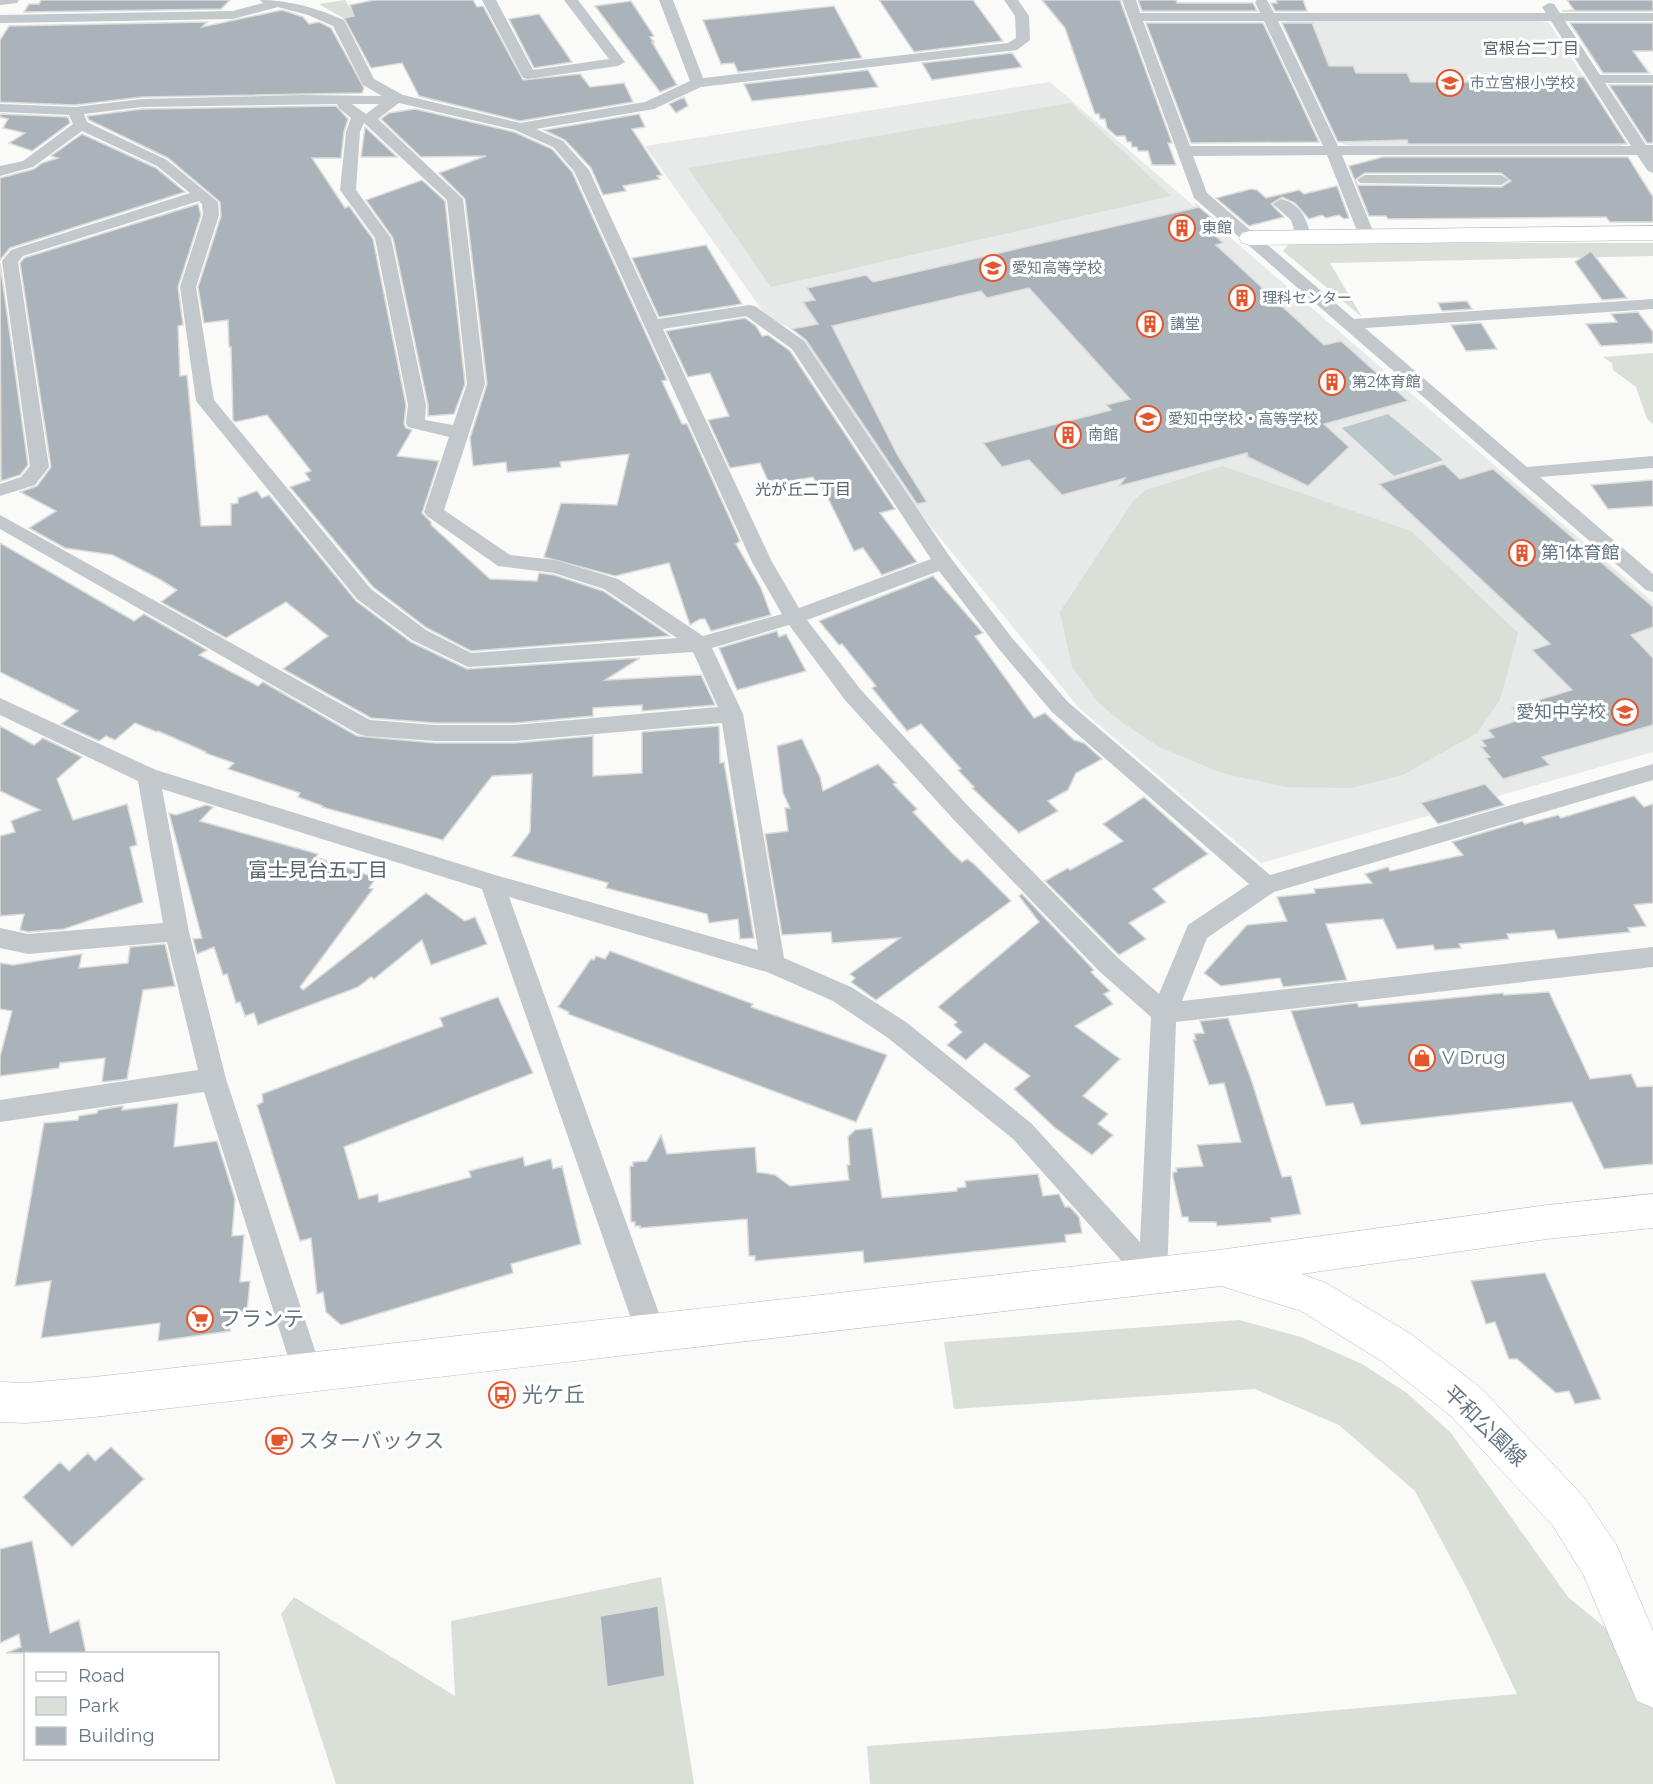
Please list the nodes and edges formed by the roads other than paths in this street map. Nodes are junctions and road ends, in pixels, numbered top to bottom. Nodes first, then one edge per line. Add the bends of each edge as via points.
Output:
1 (12, 0) edge
2 (17, 0) edge
3 (314, 0) edge
4 (489, 0) edge
5 (572, 0) edge
6 (666, 0) edge
7 (1011, 0) edge
8 (1129, 0) edge
9 (1261, 0) edge
10 (1545, 0) edge
11 (0, 1) edge
12 (277, 2) edge
13 (1268, 16) junction
14 (1556, 16) junction
15 (1135, 17) junction
16 (1653, 17) edge
17 (0, 20) edge
18 (1598, 79) junction
19 (1653, 79) edge
20 (698, 83) junction
21 (346, 99) junction
22 (396, 99) junction
23 (0, 108) edge
24 (364, 118) junction
25 (79, 120) junction
26 (520, 127) junction
27 (1367, 150) junction
28 (1465, 150) junction
29 (1648, 150) edge
30 (1184, 151) junction
31 (1333, 151) junction
32 (1653, 168) edge
33 (0, 171) edge
34 (1365, 180) dead end
35 (1481, 180) junction
36 (1501, 180) dead end
37 (1383, 181) junction
38 (201, 195) junction
39 (1281, 204) dead end
40 (1653, 233) edge
41 (1367, 236) junction
42 (1303, 237) junction
43 (1250, 238) junction
44 (1653, 304) edge
45 (1350, 324) junction
46 (653, 325) junction
47 (460, 431) junction
48 (1653, 462) edge
49 (1522, 473) junction
50 (0, 490) edge
51 (0, 520) edge
52 (943, 562) junction
53 (1653, 585) edge
54 (794, 617) junction
55 (700, 644) junction
56 (0, 706) edge
57 (732, 714) junction
58 (1653, 772) edge
59 (148, 776) junction
60 (492, 883) junction
61 (1266, 885) junction
62 (177, 932) junction
63 (0, 938) edge
64 (1653, 957) edge
65 (773, 964) junction
66 (1164, 1012) junction
67 (213, 1079) junction
68 (0, 1111) edge
69 (1653, 1212) edge
70 (1220, 1268) junction
71 (1153, 1276) junction
72 (651, 1333) junction
73 (307, 1372) junction
74 (0, 1402) edge
75 (1653, 1685) edge

1 - 11 street
2 - 17 street
3 - 12 street
4 - 5 street via 528,75 618,62
6 - 20 street
7 - 20 street via 1022,16 1023,40 1012,47
8 - 15 street
9 - 13 street
10 - 14 street
12 - 17 street via 233,15
12 - 22 street via 339,23 368,82
13 - 14 street
13 - 15 street
13 - 31 street
14 - 16 street
14 - 18 street
15 - 30 street
18 - 19 street
18 - 29 street
20 - 26 street via 649,106
21 - 22 street
21 - 24 street via 344,105
21 - 25 street via 142,104
22 - 24 street
22 - 26 street
23 - 25 street
24 - 47 street via 454,199 476,384
24 - 47 street via 353,132 348,190 383,238 417,405 415,423
25 - 33 street via 28,164
25 - 38 street via 162,163
26 - 46 street via 558,144 581,170
27 - 28 street
27 - 31 street
27 - 37 street
28 - 29 street
28 - 35 street
29 - 32 street
30 - 31 street
30 - 43 street via 1200,195
31 - 41 street
34 - 37 street
35 - 36 street
35 - 37 street
38 - 50 street via 17,253 10,261 40,466 28,480
38 - 55 street via 210,202 211,216 188,287 205,401 364,594 419,635 468,660
39 - 42 street via 1299,218
40 - 41 street
41 - 42 street
42 - 43 street
43 - 45 street
44 - 45 street
45 - 49 street
46 - 52 street via 749,310 798,345
46 - 54 street via 762,562
47 - 55 street via 434,512 505,561 555,567 611,584
48 - 49 street
49 - 53 street
51 - 57 street via 366,728 515,733
52 - 54 street
52 - 61 street via 1060,707
54 - 55 street
54 - 66 street via 853,695 962,814 1108,964
55 - 57 street
56 - 59 street
57 - 65 street
58 - 61 street
59 - 60 street
59 - 62 street
60 - 65 street
60 - 72 street
61 - 66 street via 1197,932
62 - 63 street via 28,944
62 - 67 street
64 - 66 street
65 - 71 street via 842,994 879,1018 1022,1131
66 - 71 street
67 - 68 street
67 - 73 street
69 - 70 street via 1547,1222
70 - 71 street
70 - 75 street, 平和公園線 via 1312,1296 1396,1348 1466,1402 1568,1511 1600,1560
71 - 72 street
72 - 73 street
73 - 74 street via 94,1397

